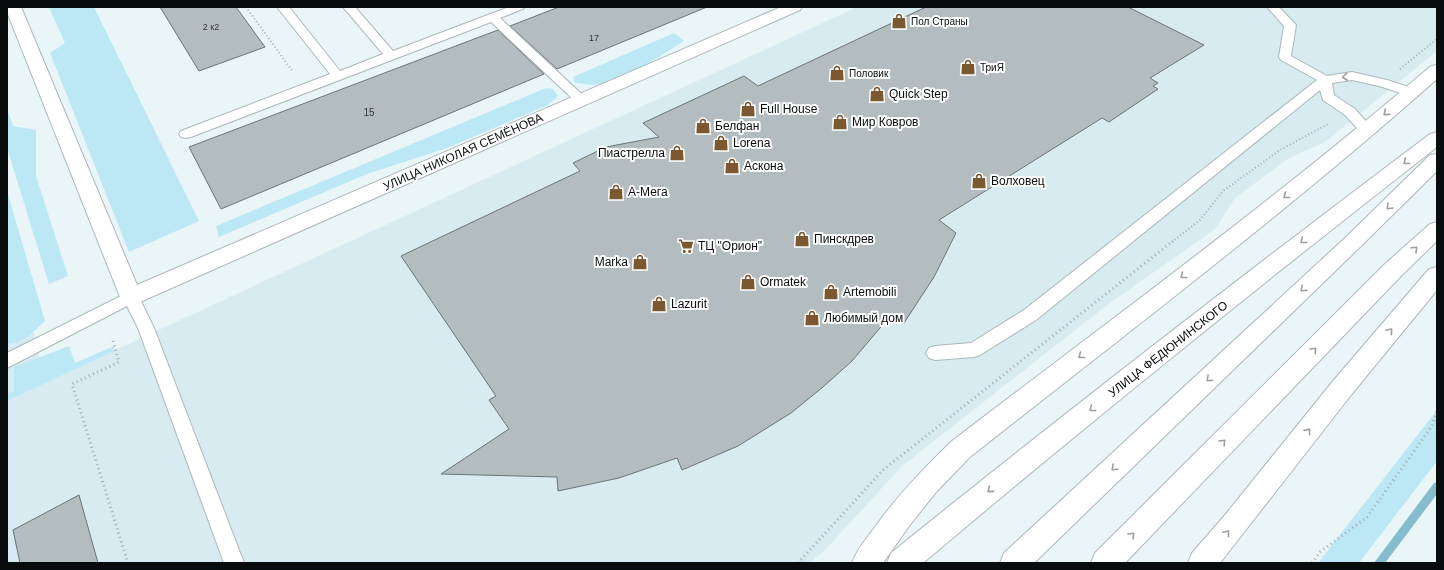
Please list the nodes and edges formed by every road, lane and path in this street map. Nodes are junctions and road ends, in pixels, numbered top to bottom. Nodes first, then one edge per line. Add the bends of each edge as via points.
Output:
1 (13, 7) edge
2 (246, 7) edge
3 (283, 7) edge
4 (349, 7) edge
5 (519, 7) edge
6 (794, 7) edge
7 (1273, 7) edge
8 (492, 17) junction
9 (1437, 39) edge
10 (391, 56) junction
11 (1437, 70) edge
12 (338, 76) junction
13 (1325, 80) junction
14 (1383, 83) junction
15 (305, 89) junction
16 (1410, 92) junction
17 (582, 100) junction
18 (1350, 112) junction
19 (1367, 131) junction
20 (186, 134) dead end
21 (1437, 138) edge
22 (1437, 160) edge
23 (1437, 229) edge
24 (1437, 275) edge
25 (131, 297) junction
26 (113, 341) dead end
27 (935, 353) dead end
28 (7, 360) edge
29 (1437, 411) edge
30 (128, 563) edge
31 (234, 563) edge
32 (798, 563) edge
33 (866, 563) edge
34 (901, 563) edge
35 (1014, 563) edge
36 (1105, 563) edge
37 (1202, 563) edge
38 (1312, 563) edge

1 - 25 main road
2 - 15 path
3 - 12 lane
4 - 10 lane
5 - 8 lane
6 - 17 main road, УЛИЦА НИКОЛАЯ СЕМЁНОВА
7 - 13 lane via 1290,25 1285,57
8 - 10 lane
8 - 17 lane
9 - 14 path
10 - 12 lane
11 - 16 main road
12 - 15 lane
14 -> 13 lane via 1352,76
13 - 18 lane via 1328,97
13 - 27 lane via 1030,315 974,350
14 - 16 lane
15 - 20 lane
16 -> 19 main road
17 - 25 main road, УЛИЦА НИКОЛАЯ СЕМЁНОВА
18 - 19 lane
18 - 32 path via 1280,150 1223,191 1200,220 883,470
19 -> 33 main road via 1263,215 960,449 899,517
21 -> 34 main road, УЛИЦА ФЕДЮНИНСКОГО via 1000,481
22 -> 35 main road
36 -> 23 main road via 1394,269
37 -> 24 main road via 1342,388
25 - 28 lane
25 - 31 lane via 146,328
26 - 30 path via 120,362 72,384
29 - 38 path via 1432,426 1367,517 1320,552

